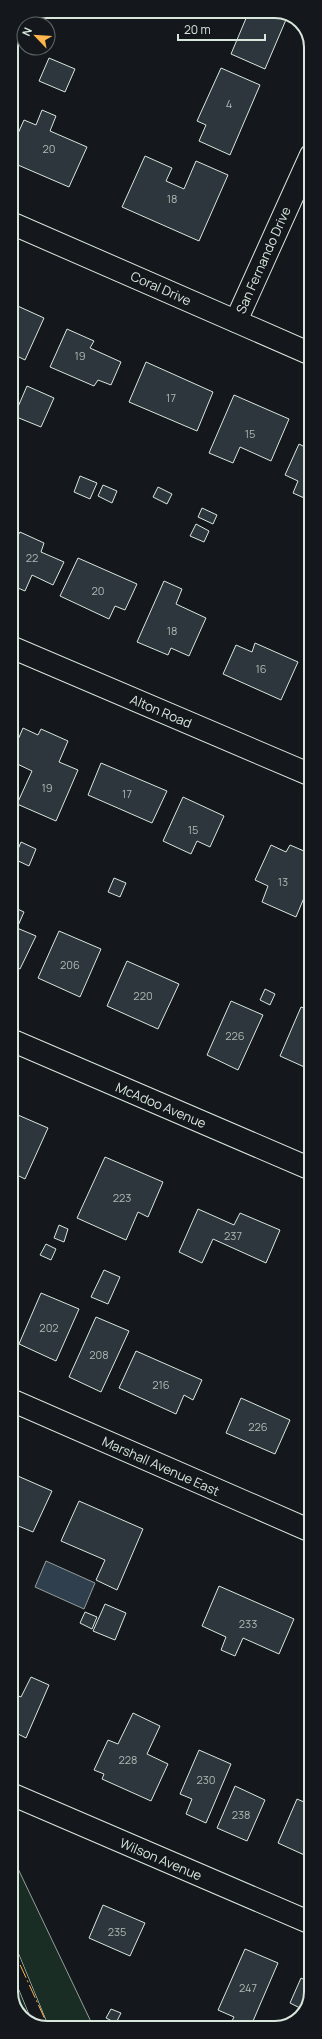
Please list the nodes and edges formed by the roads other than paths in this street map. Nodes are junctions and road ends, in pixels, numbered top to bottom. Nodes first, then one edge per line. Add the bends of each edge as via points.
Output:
1 (304, 170) edge
2 (18, 225) edge
3 (236, 321) junction
4 (304, 351) edge
5 (18, 650) edge
6 (304, 772) edge
7 (18, 1043) edge
8 (304, 1166) edge
9 (18, 1403) edge
10 (304, 1528) edge
11 (18, 1797) edge
12 (304, 1920) edge
13 (18, 1970) edge
14 (39, 2020) edge

1 - 3 street, San Fernando Drive
2 - 3 street, Coral Drive
3 - 4 street, Coral Drive
5 - 6 street, Alton Road
7 - 8 street, McAdoo Avenue
9 - 10 street, Marshall Avenue East
11 - 12 street, Wilson Avenue
13 - 14 lane

